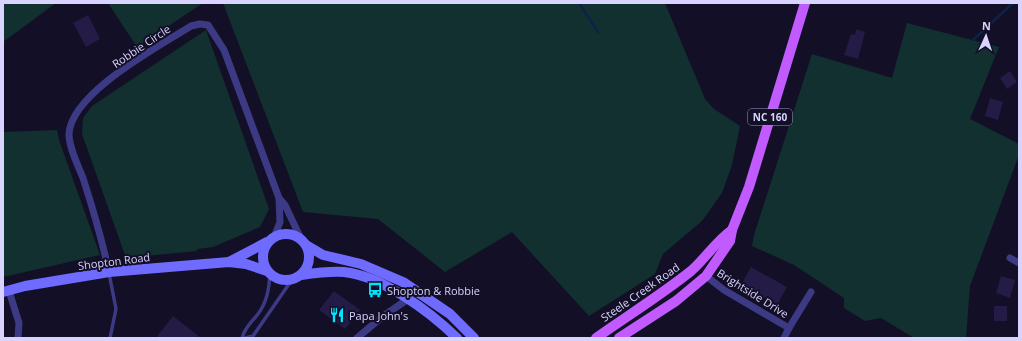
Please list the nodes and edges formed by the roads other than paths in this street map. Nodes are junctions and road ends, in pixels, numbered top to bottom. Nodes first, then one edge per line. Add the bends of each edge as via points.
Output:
1 (805, 3) edge
2 (279, 198) junction
3 (732, 230) junction
4 (271, 239) junction
5 (304, 243) junction
6 (1010, 258) dead end
7 (229, 262) junction
8 (1019, 263) edge
9 (109, 272) junction
10 (268, 273) junction
11 (706, 276) junction
12 (298, 277) junction
13 (6, 291) edge
14 (811, 292) dead end
15 (408, 299) junction
16 (788, 328) junction
17 (18, 338) edge
18 (110, 338) edge
19 (244, 338) edge
20 (357, 338) edge
21 (456, 338) edge
22 (474, 338) edge
23 (596, 338) edge
24 (619, 338) edge
25 (784, 338) edge

1 - 3 main road, NC 160 via 749,187
2 - 4 street, Robbie Circle via 280,222
2 - 5 street, Robbie Circle
2 - 9 street, Robbie Circle via 224,50 208,25 190,26 113,77 90,96 71,124 70,142
3 - 11 main road, NC 160 via 730,241
3 - 23 main road, Steele Creek Road via 720,238 692,269
4 - 5 street via 288,234
4 - 7 street, Shopton Road
4 - 10 street via 262,255
5 - 12 street via 309,254 309,262
5 - 22 street via 323,255 361,264 403,282 450,314
6 - 8 street
7 - 9 street, Shopton Road
7 - 10 street, Shopton Road via 246,264
9 - 13 street, Shopton Road
9 - 18 lane via 116,309
10 - 12 street via 284,280
10 - 19 lane via 269,290 266,301 244,329
11 - 16 street, Brightside Drive via 724,290
11 - 24 main road, NC 160 via 676,301
12 - 15 street via 325,271 345,272 375,282
12 - 19 lane via 289,284 253,336
13 - 17 street via 19,323
14 - 16 street
15 - 20 street
15 - 21 street via 441,322
16 - 25 street

